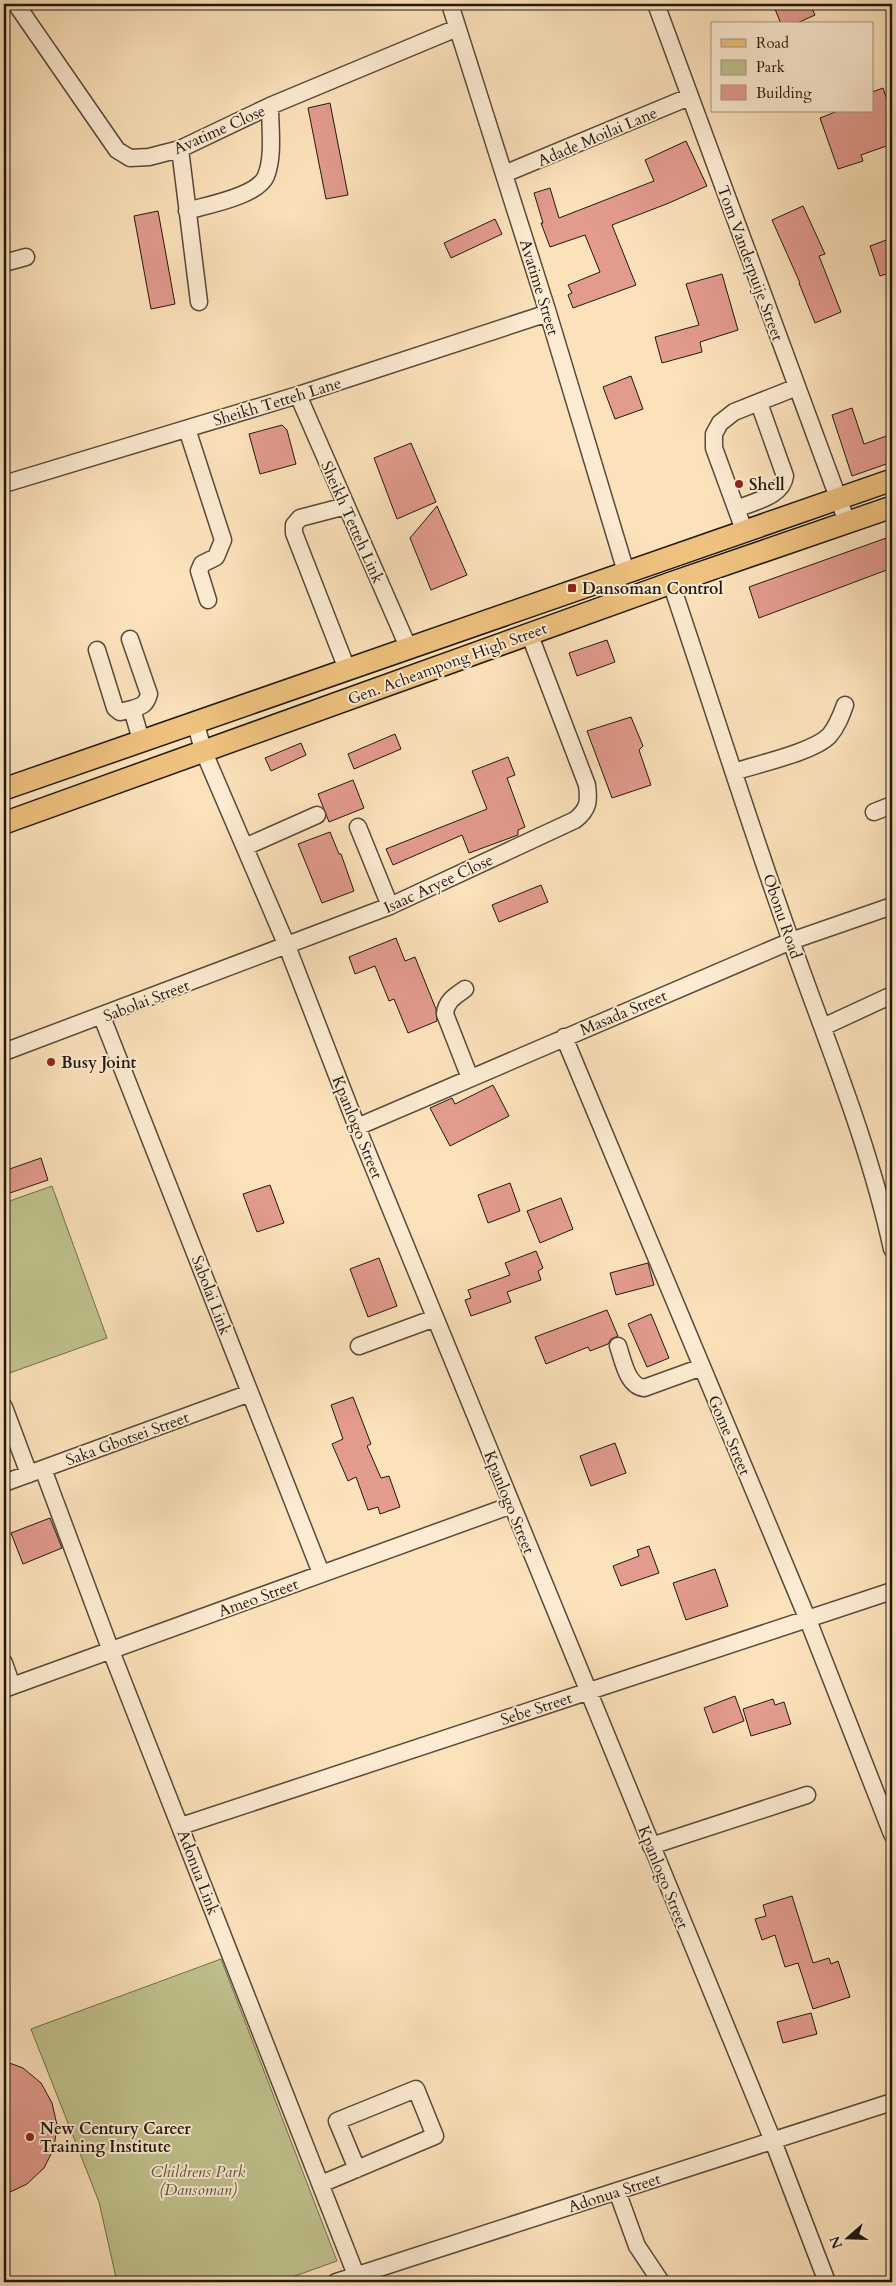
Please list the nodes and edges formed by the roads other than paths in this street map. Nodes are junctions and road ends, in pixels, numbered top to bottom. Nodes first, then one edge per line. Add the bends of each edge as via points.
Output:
1 (16, 4) edge
2 (450, 4) edge
3 (656, 4) edge
4 (457, 28) junction
5 (689, 97) junction
6 (270, 106) junction
7 (180, 149) junction
8 (504, 174) junction
9 (187, 211) junction
10 (26, 256) dead end
11 (4, 263) edge
12 (199, 302) dead end
13 (548, 313) junction
14 (797, 387) junction
15 (298, 395) junction
16 (759, 403) junction
17 (188, 429) junction
18 (892, 480) edge
19 (4, 484) edge
20 (839, 498) junction
21 (346, 506) junction
22 (892, 507) edge
23 (737, 509) junction
24 (847, 522) junction
25 (744, 530) junction
26 (626, 572) junction
27 (671, 583) junction
28 (208, 600) dead end
29 (530, 633) junction
30 (130, 640) dead end
31 (409, 649) junction
32 (97, 650) dead end
33 (347, 669) junction
34 (845, 705) dead end
35 (132, 709) junction
36 (195, 721) junction
37 (141, 740) junction
38 (203, 750) junction
39 (734, 772) junction
40 (4, 789) edge
41 (892, 805) edge
42 (874, 812) dead end
43 (317, 815) dead end
44 (4, 822) edge
45 (358, 826) dead end
46 (245, 847) junction
47 (390, 906) junction
48 (892, 906) edge
49 (791, 941) junction
50 (287, 946) junction
51 (464, 989) dead end
52 (892, 995) edge
53 (102, 1017) junction
54 (823, 1027) junction
55 (564, 1037) junction
56 (4, 1052) edge
57 (470, 1078) junction
58 (357, 1127) junction
59 (888, 1212) edge
60 (892, 1249) edge
61 (435, 1318) junction
62 (359, 1346) dead end
63 (618, 1346) dead end
64 (702, 1367) junction
65 (250, 1393) junction
66 (4, 1406) edge
67 (36, 1471) junction
68 (4, 1483) edge
69 (512, 1506) junction
70 (322, 1574) junction
71 (892, 1591) edge
72 (808, 1620) junction
73 (111, 1651) junction
74 (4, 1663) edge
75 (8, 1688) edge
76 (587, 1691) junction
77 (807, 1795) dead end
78 (181, 1826) junction
79 (892, 1834) edge
80 (651, 1846) junction
81 (892, 2102) edge
82 (773, 2141) junction
83 (356, 2169) junction
84 (321, 2184) junction
85 (617, 2191) junction
86 (356, 2275) junction
87 (336, 2282) edge
88 (661, 2282) edge
89 (827, 2282) edge

1 - 7 street, Avatime Close via 117,150 130,158 149,158
2 - 4 street, Avatime Street
3 - 5 street, Tom Vanderpuije Street
4 - 6 street, Avatime Close
4 - 8 street, Avatime Street
5 - 8 street, Adade Moilai Lane
5 - 14 street, Tom Vanderpuije Street
6 - 7 street, Avatime Close
6 - 9 street via 266,177 252,191
7 - 9 street
8 - 13 street, Avatime Street
9 - 12 street
10 - 11 street
13 - 15 street, Sheikh Tetteh Lane
13 - 26 street, Avatime Street
14 - 16 street
14 - 20 street, Tom Vanderpuije Street
15 - 17 street, Sheikh Tetteh Lane
15 - 21 street, Sheikh Tetteh Link
16 - 23 street via 734,412 720,423 714,434 714,448
16 - 23 street via 785,476 784,484 776,492
17 - 19 street, Sheikh Tetteh Lane
17 - 28 street via 223,540 216,557 202,564 199,572
18 - 20 main road, Gen. Acheampong High Street
20 - 24 street, Tom Vanderpuije Street
20 - 25 main road, Gen. Acheampong High Street
21 - 31 street, Sheikh Tetteh Link
21 - 33 street via 300,518 294,525 294,534
22 - 24 main road, Gen. Acheampong High Street
23 - 25 street
24 - 27 main road, Gen. Acheampong High Street
25 - 26 main road, Gen. Acheampong High Street
26 - 31 main road, Gen. Acheampong High Street
27 - 29 main road, Gen. Acheampong High Street
27 - 39 street, Obonu Road
29 - 38 main road, Gen. Acheampong High Street
29 - 47 street, Isaac Aryee Close via 587,785 589,802 585,813
30 - 35 street via 149,694 143,706
31 - 33 main road, Gen. Acheampong High Street
32 - 35 street via 115,708 120,712
33 - 36 main road, Gen. Acheampong High Street
34 - 39 street via 829,736 817,745
35 - 37 street
36 - 37 main road, Gen. Acheampong High Street
36 - 38 street, Kpanlogo Street
37 - 40 main road, Gen. Acheampong High Street
38 - 44 main road, Gen. Acheampong High Street
38 - 46 street, Kpanlogo Street
39 - 49 street, Obonu Road
41 - 42 street
43 - 46 street
45 - 47 street
46 - 50 street, Kpanlogo Street
47 - 50 street, Isaac Aryee Close
48 - 49 street, Masada Street
49 - 54 street, Obonu Road
49 - 55 street, Masada Street
50 - 53 street, Sabolai Street
50 - 58 street, Kpanlogo Street
51 - 57 street via 450,999 445,1014
52 - 54 street
53 - 56 street, Sabolai Street
53 - 65 street, Sabolai Link
54 - 59 street, Obonu Road
55 - 57 street, Masada Street
55 - 64 street, Gome Street
57 - 58 street, Masada Street
58 - 61 street, Kpanlogo Street
59 - 60 street, Obonu Road
61 - 62 street
61 - 69 street, Kpanlogo Street
63 - 64 street via 632,1382 639,1387
64 - 72 street, Gome Street
65 - 67 street, Saka Gbotsei Street
65 - 70 street, Sabolai Link
66 - 67 street, Adonua Link
67 - 68 street, Saka Gbotsei Street
67 - 73 street, Adonua Link
69 - 70 street, Ameo Street
69 - 76 street, Kpanlogo Street
70 - 73 street, Ameo Street
71 - 72 street, Sebe Street
72 - 76 street, Sebe Street
72 - 79 street, Gome Street
73 - 75 street, Ameo Street
73 - 78 street, Adonua Link
74 - 75 street
76 - 78 street, Sebe Street
76 - 80 street, Kpanlogo Street
77 - 80 street
78 - 84 street, Adonua Link
80 - 82 street, Kpanlogo Street
81 - 82 street, Adonua Street
82 - 85 street, Adonua Street
82 - 89 street, Kpanlogo Street
83 - 83 street via 435,2136 416,2089 337,2121
83 - 84 street
84 - 86 street, Adonua Link
85 - 86 street, Adonua Street
85 - 88 street via 637,2246
86 - 87 street, Adonua Street

